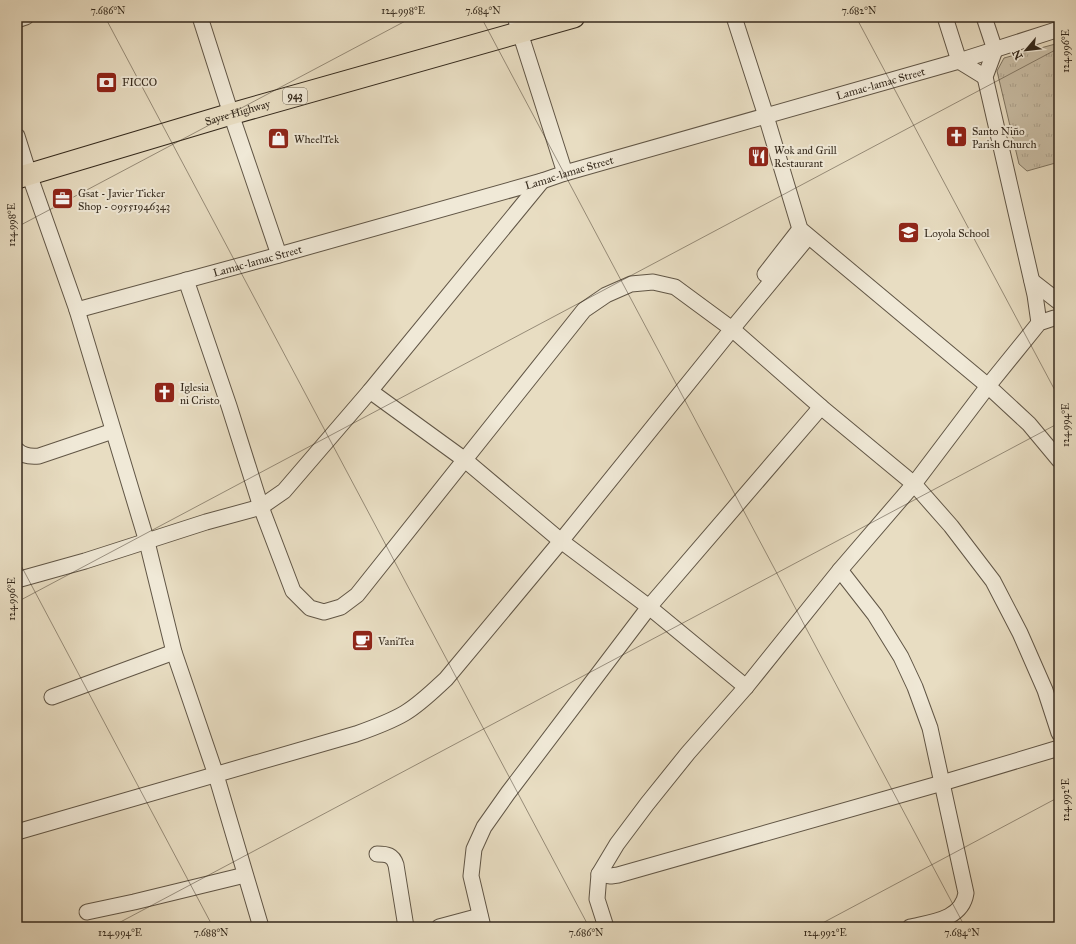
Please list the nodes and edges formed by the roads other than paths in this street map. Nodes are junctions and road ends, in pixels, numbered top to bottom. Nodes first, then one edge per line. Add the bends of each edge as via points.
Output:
1 (26, 17) edge
2 (200, 17) edge
3 (574, 17) edge
4 (734, 17) edge
5 (945, 17) edge
6 (984, 17) edge
7 (17, 20) edge
8 (517, 24) edge
9 (1059, 29) edge
10 (995, 50) junction
11 (960, 61) junction
12 (985, 77) junction
13 (231, 114) junction
14 (766, 116) junction
15 (17, 136) edge
16 (565, 173) junction
17 (23, 176) edge
18 (542, 181) junction
19 (804, 233) junction
20 (279, 255) junction
21 (186, 280) junction
22 (1032, 281) junction
23 (1059, 302) edge
24 (77, 310) junction
25 (1059, 318) edge
26 (1040, 323) junction
27 (729, 327) junction
28 (988, 386) junction
29 (370, 391) junction
30 (821, 407) junction
31 (114, 431) junction
32 (17, 450) edge
33 (465, 460) junction
34 (1059, 460) edge
35 (914, 484) junction
36 (261, 507) junction
37 (558, 538) junction
38 (146, 542) junction
39 (840, 570) junction
40 (17, 580) edge
41 (649, 607) junction
42 (174, 652) junction
43 (746, 687) junction
44 (52, 697) dead end
45 (1059, 733) edge
46 (1059, 748) edge
47 (215, 771) junction
48 (942, 783) junction
49 (58, 816) junction
50 (17, 824) edge
51 (17, 832) edge
52 (377, 854) dead end
53 (599, 874) junction
54 (245, 875) junction
55 (88, 912) dead end
56 (482, 922) edge
57 (261, 927) edge
58 (406, 927) edge
59 (439, 927) edge
60 (606, 927) edge
61 (910, 927) edge

1 - 7 street
2 - 13 street
3 - 8 highway, Sayre Highway / 943
4 - 14 street
5 - 11 street
6 - 10 street
8 - 13 highway, Sayre Highway / 943
8 - 16 street
9 - 10 street, Lamac-lamac Street
10 - 11 street, Lamac-lamac Street
10 - 12 street
11 - 12 street
11 - 14 street, Lamac-lamac Street
12 - 22 street
13 - 17 highway, Sayre Highway / 943
13 - 20 street
14 - 16 street, Lamac-lamac Street
14 - 19 street
15 - 17 street
16 - 18 street, Lamac-lamac Street
17 - 24 street
18 - 20 street, Lamac-lamac Street
18 - 29 street
19 - 27 street
19 - 28 street
20 - 21 street, Lamac-lamac Street
21 - 24 street, Lamac-lamac Street
21 - 36 street
22 - 23 street
22 - 26 street
24 - 31 street
25 - 26 street
26 - 28 street
27 - 30 street
27 - 33 street via 675,288 653,282 631,284 606,295 584,310
27 - 37 street
28 - 34 street via 1029,424
28 - 35 street
29 - 33 street
29 - 36 street via 284,491
30 - 35 street
30 - 41 street
31 - 32 street via 38,456 26,456
31 - 38 street
33 - 36 street via 357,595 341,607 324,612 310,608 293,592
33 - 37 street
35 - 39 street
35 - 45 street via 952,526 993,581 1020,633
36 - 38 street
37 - 41 street
37 - 47 street via 463,652 441,684 405,713 380,726 355,730
38 - 40 street
38 - 42 street
39 - 43 street
39 - 48 street via 875,615 901,657 930,728
41 - 43 street
41 - 56 street via 484,827 474,849 472,876
42 - 44 street
42 - 47 street
43 - 53 street via 647,804 617,844
46 - 48 street
47 - 49 street
47 - 54 street
48 - 53 street via 618,875
48 - 61 street via 966,893 965,900 955,913 946,918
49 - 50 street
49 - 51 street
52 - 58 street via 391,856 396,864
53 - 60 street via 597,899
54 - 55 street
54 - 57 street
56 - 59 street

